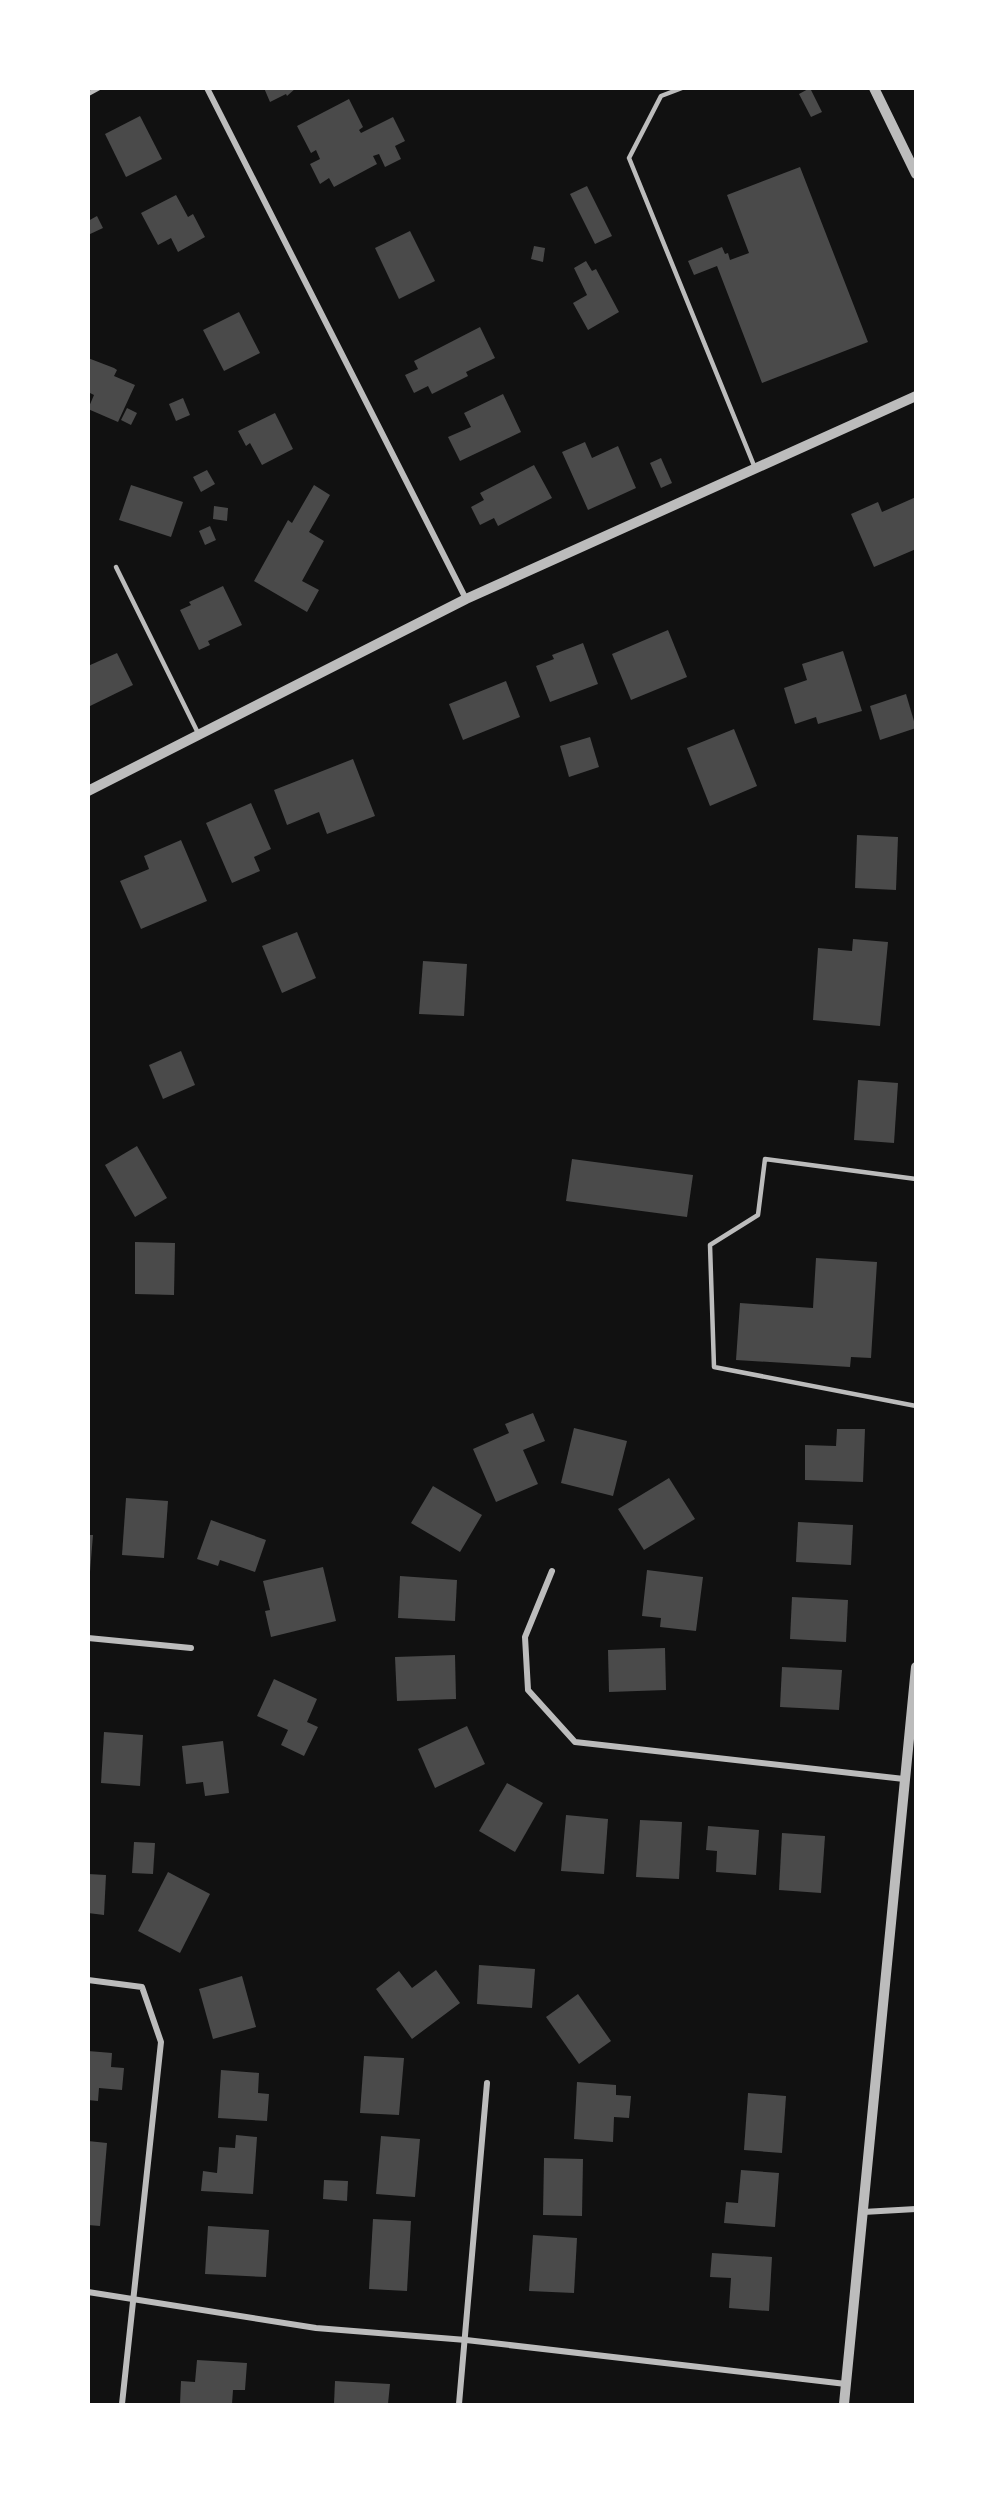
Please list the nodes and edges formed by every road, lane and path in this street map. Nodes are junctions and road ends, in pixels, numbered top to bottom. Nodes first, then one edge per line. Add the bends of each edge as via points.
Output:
1 (99, 88) edge
2 (207, 88) edge
3 (682, 88) edge
4 (874, 88) edge
5 (88, 93) edge
6 (915, 174) edge
7 (915, 396) edge
8 (755, 468) junction
9 (116, 567) dead end
10 (466, 599) junction
11 (199, 735) junction
12 (88, 791) edge
13 (915, 1179) edge
14 (915, 1406) edge
15 (552, 1571) dead end
16 (88, 1638) edge
17 (191, 1648) dead end
18 (915, 1666) edge
19 (904, 1779) junction
20 (88, 1980) edge
21 (487, 2083) dead end
22 (915, 2209) edge
23 (862, 2212) junction
24 (88, 2292) edge
25 (134, 2298) junction
26 (466, 2340) junction
27 (846, 2384) junction
28 (122, 2404) edge
29 (459, 2404) edge
30 (844, 2404) edge

1 - 5 lane
2 - 10 street
3 - 8 lane via 661,96 629,158
4 - 6 street
7 - 8 street
8 - 10 street
9 - 11 lane
10 - 11 street
11 - 12 street
13 - 14 lane via 765,1159 758,1215 710,1245 714,1367
15 - 19 street via 525,1637 528,1690 575,1742
16 - 17 street
18 - 19 street
19 - 23 street
20 - 25 street via 142,1987 161,2042
21 - 26 street
22 - 23 street
23 - 27 street
24 - 25 street
25 - 26 street via 316,2328
25 - 28 street
26 - 27 street
26 - 29 street
27 - 30 street

